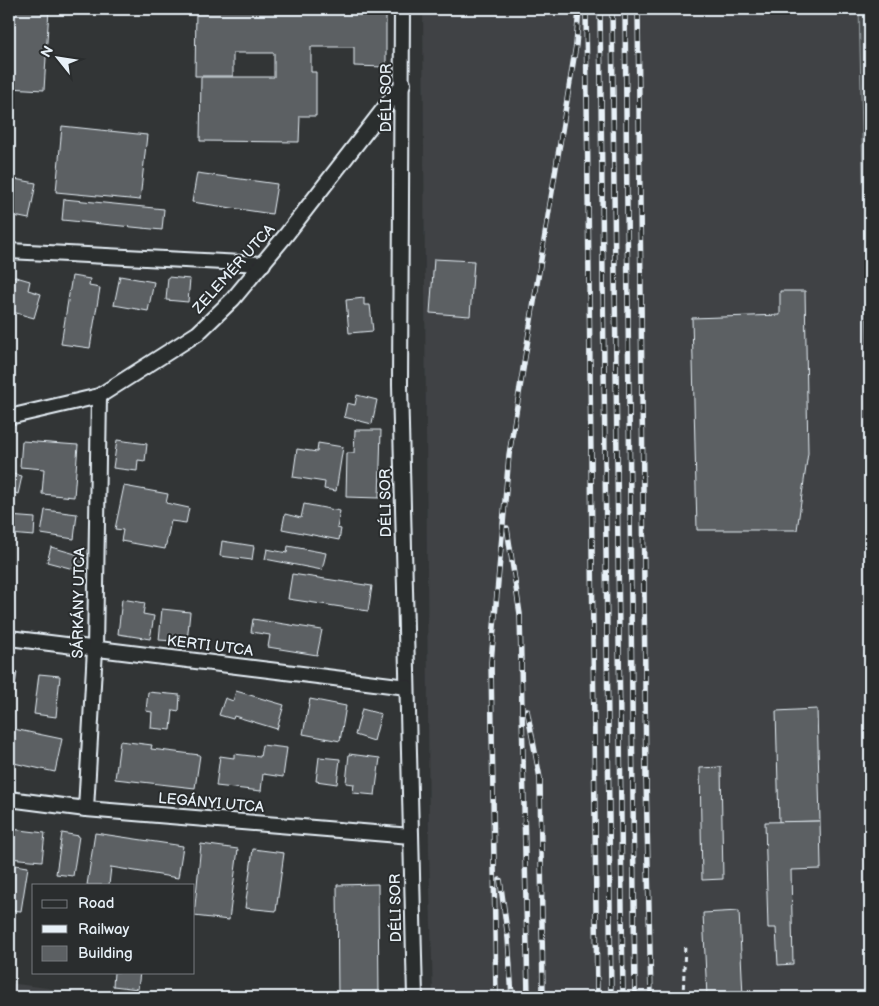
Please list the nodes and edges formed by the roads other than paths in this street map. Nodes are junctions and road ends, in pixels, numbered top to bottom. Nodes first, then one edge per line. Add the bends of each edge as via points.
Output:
1 (402, 9) edge
2 (403, 84) junction
3 (9, 251) edge
4 (263, 264) junction
5 (99, 396) junction
6 (9, 417) edge
7 (9, 638) edge
8 (95, 649) junction
9 (407, 687) junction
10 (9, 798) edge
11 (86, 809) junction
12 (411, 836) junction
13 (415, 997) edge

1 - 2 street, DÉLI SOR
2 - 4 street, ZELEMÉR UTCA
2 - 9 street, DÉLI SOR via 400,385
3 - 4 street
4 - 5 street, ZELEMÉR UTCA via 198,333
5 - 6 street, ZELEMÉR UTCA
5 - 8 street, SÁRKÁNY UTCA
7 - 8 street, KERTI UTCA
8 - 9 street, KERTI UTCA
8 - 11 street, SÁRKÁNY UTCA
9 - 12 street, DÉLI SOR
10 - 11 street, LEGÁNYI UTCA
11 - 12 street, LEGÁNYI UTCA
12 - 13 street, DÉLI SOR

